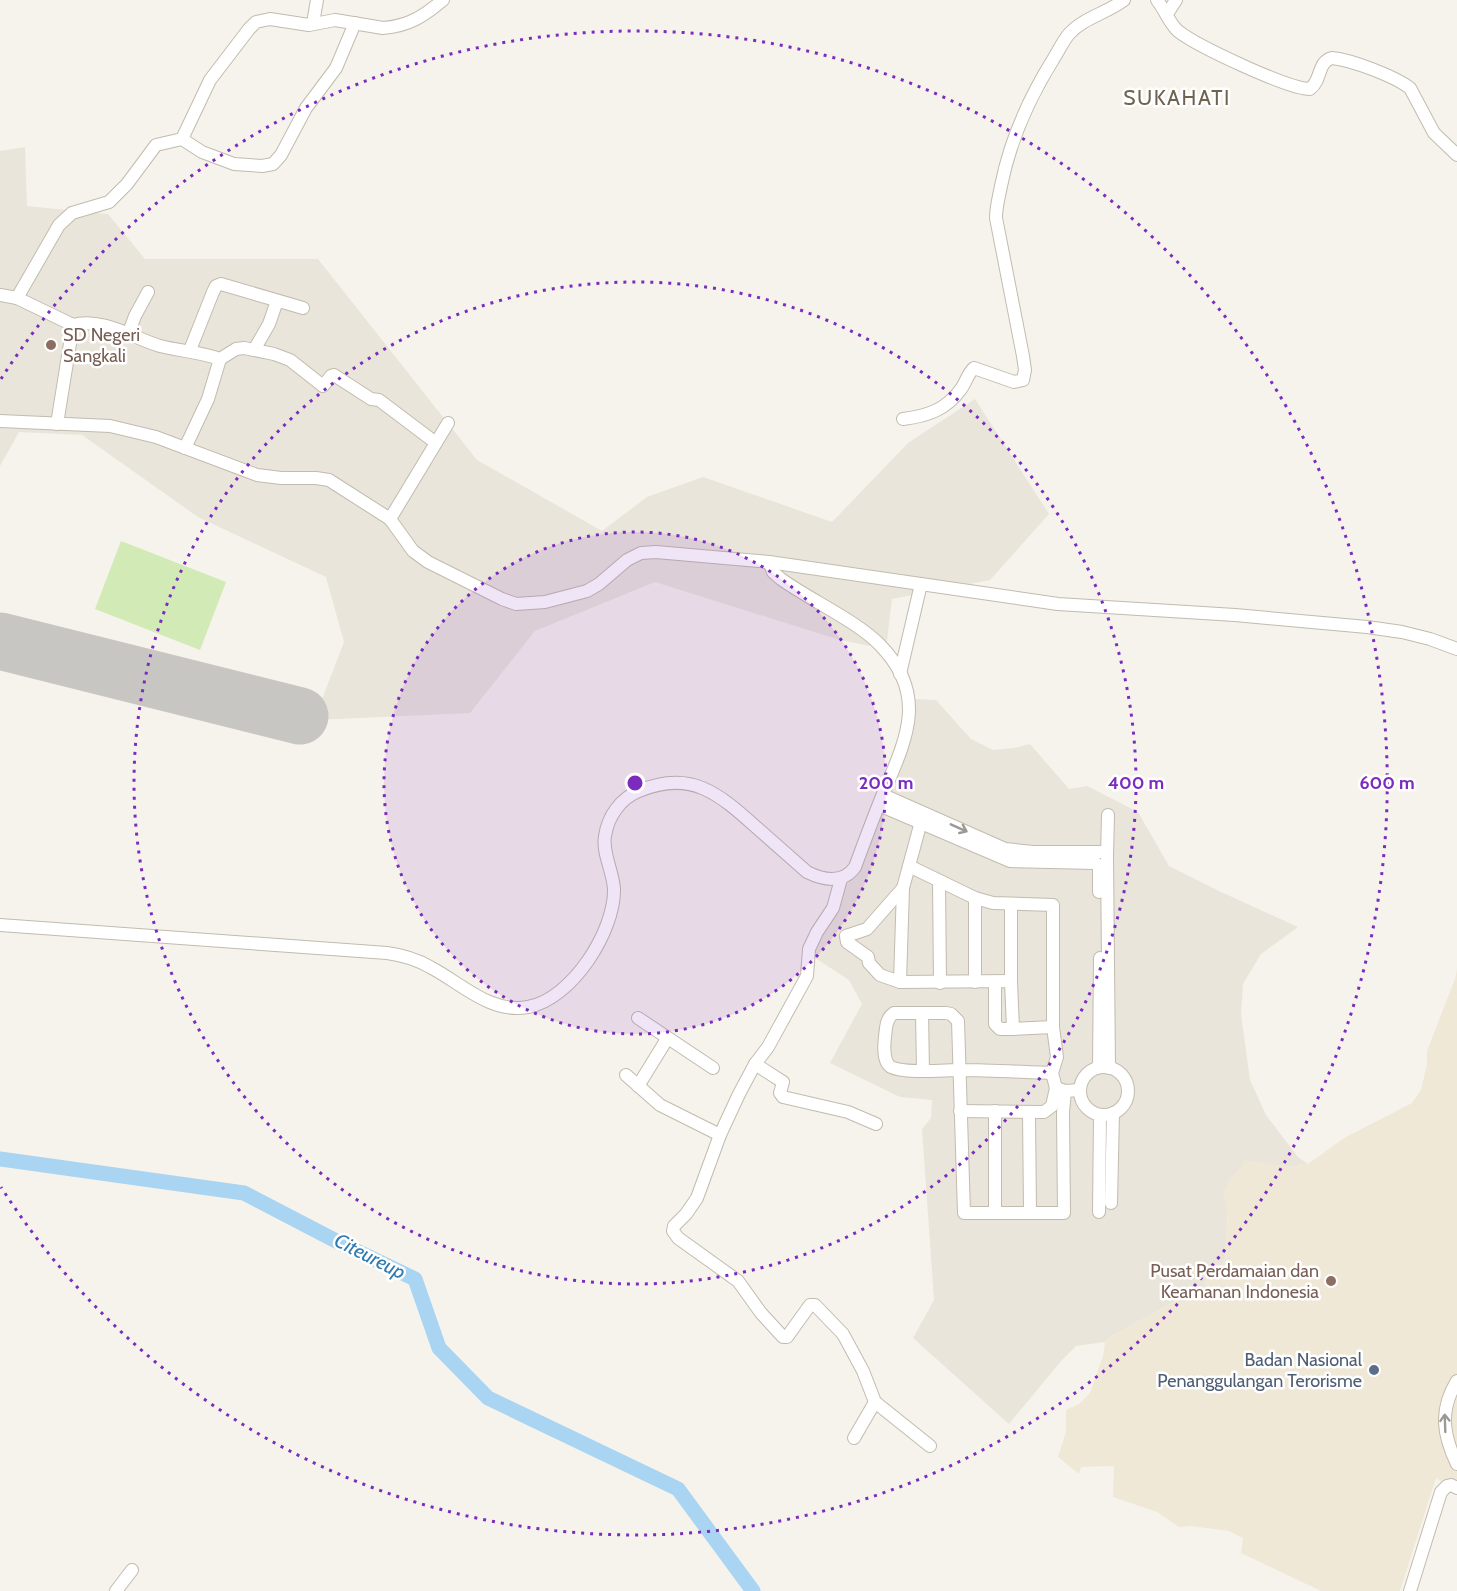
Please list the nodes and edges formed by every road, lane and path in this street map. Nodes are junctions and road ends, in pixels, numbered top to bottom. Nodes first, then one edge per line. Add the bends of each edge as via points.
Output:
1 (317, 0) edge
2 (443, 0) edge
3 (1157, 0) edge
4 (1176, 0) edge
5 (1122, 1) edge
6 (1167, 14) junction
7 (313, 23) junction
8 (355, 23) junction
9 (182, 139) junction
10 (1457, 155) edge
11 (148, 292) dead end
12 (6, 299) edge
13 (277, 301) junction
14 (303, 308) dead end
15 (73, 325) junction
16 (128, 335) junction
17 (190, 350) junction
18 (254, 350) junction
19 (220, 359) junction
20 (903, 419) dead end
21 (0, 421) edge
22 (448, 423) dead end
23 (57, 424) junction
24 (436, 443) junction
25 (185, 448) junction
26 (390, 519) junction
27 (769, 562) junction
28 (921, 585) junction
29 (1457, 649) edge
30 (900, 674) junction
31 (881, 800) junction
32 (1108, 815) dead end
33 (922, 818) junction
34 (1107, 856) junction
35 (909, 866) junction
36 (841, 879) junction
37 (939, 881) junction
38 (903, 888) junction
39 (975, 898) junction
40 (1011, 905) junction
41 (0, 925) edge
42 (867, 929) junction
43 (868, 957) junction
44 (1011, 981) junction
45 (900, 982) junction
46 (975, 982) junction
47 (995, 982) junction
48 (940, 983) junction
49 (922, 1013) junction
50 (638, 1018) dead end
51 (1053, 1028) junction
52 (1012, 1029) junction
53 (667, 1039) junction
54 (755, 1064) junction
55 (713, 1068) dead end
56 (1104, 1068) junction
57 (961, 1070) junction
58 (923, 1071) junction
59 (1052, 1073) junction
60 (626, 1075) dead end
61 (638, 1086) junction
62 (1060, 1089) junction
63 (1080, 1090) junction
64 (960, 1111) junction
65 (995, 1111) junction
66 (1029, 1113) junction
67 (1106, 1114) junction
68 (876, 1124) dead end
69 (720, 1135) junction
70 (1112, 1203) dead end
71 (1030, 1212) junction
72 (1099, 1212) dead end
73 (995, 1213) junction
74 (1457, 1381) edge
75 (875, 1402) junction
76 (854, 1438) dead end
77 (930, 1446) dead end
78 (1457, 1464) edge
79 (1457, 1488) edge
80 (132, 1570) dead end
81 (116, 1591) edge
82 (1410, 1591) edge

1 - 7 street
2 - 8 street via 427,14 404,25 383,28
3 - 6 street
4 - 6 street
5 - 20 street via 1069,33 1043,75 1015,133 1004,167 996,218 1023,356 1023,380 1014,382 974,368 945,406 930,414
6 - 10 street via 1177,30 1198,43 1263,74 1306,89 1314,86 1322,64 1332,58 1363,66 1404,84 1410,88 1434,133
7 - 8 street
7 - 9 street via 270,19 256,22 210,80
8 - 9 street via 336,68 306,108 273,164 234,164 202,153
9 - 12 street via 156,145 108,202 72,213 59,225
11 - 16 street
12 - 15 street
13 - 14 street
13 - 17 street via 226,285 216,286
13 - 18 street
15 - 16 street via 95,323
15 - 23 street
16 - 17 street
17 - 19 street
18 - 19 street via 236,349
18 - 24 street via 290,360 322,386 334,375 371,399 379,400
19 - 25 street via 208,399
21 - 23 street
22 - 24 street
23 - 25 street via 110,426
24 - 26 street
25 - 26 street via 265,477 329,480
26 - 27 street via 413,551 428,562 522,605 587,591 627,560 648,552
27 - 28 street
27 - 30 street via 781,579 879,644
28 - 29 street via 1058,604 1367,627 1412,634
28 - 30 street
30 - 31 street via 906,689 909,725
31 - 33 street
31 - 36 street via 855,867
32 - 34 street
33 -> 34 street via 1005,849 1104,852
33 - 35 street
33 - 56 street via 1010,861 1096,863
34 - 56 street
35 - 37 street
35 - 38 street
36 - 41 street via 818,878 807,872 729,803 705,788 675,782 637,792 619,805 606,830 604,846 613,877 613,904 601,939 564,988 525,1008 492,1004 424,964 387,953
36 - 54 street via 833,908 809,949 807,976
37 - 39 street
37 - 48 street
38 - 42 street
38 - 45 street
39 - 40 street
39 - 46 street
40 - 44 street
40 - 51 street via 1051,904 1054,908
42 - 43 street
42 - 43 street via 845,939
43 - 45 street via 880,975
44 - 47 street
44 - 52 street
45 - 48 street
46 - 47 street
46 - 48 street
47 - 52 street via 995,1024 1000,1029
49 - 57 street via 951,1014 958,1021
49 - 58 street
49 - 58 street via 891,1014 884,1046 887,1063 892,1067
50 - 53 street
51 - 52 street
51 - 59 street via 1057,1057
53 - 55 street
53 - 61 street
54 - 68 street via 783,1082 783,1097 848,1112
54 - 69 street
56 - 63 street via 1086,1076
56 - 67 street via 1122,1076 1127,1088 1123,1106
57 - 58 street
57 - 59 street
57 - 64 street
59 - 62 street
60 - 61 street
61 - 69 street via 660,1105
62 - 63 street
62 - 66 street via 1048,1110
62 - 71 street via 1064,1213
63 - 67 street via 1082,1101 1090,1110
64 - 65 street
64 - 73 street via 963,1211
65 - 66 street
65 - 73 street
66 - 71 street
67 - 70 street
67 - 72 street
69 - 75 street via 697,1198 674,1226 674,1233 738,1281 783,1336 787,1337 810,1305 815,1305 843,1334
71 - 73 street
78 -> 74 street via 1443,1422 1446,1403
75 - 76 street
75 - 77 street
79 - 82 street via 1447,1486 1441,1492
80 - 81 street

